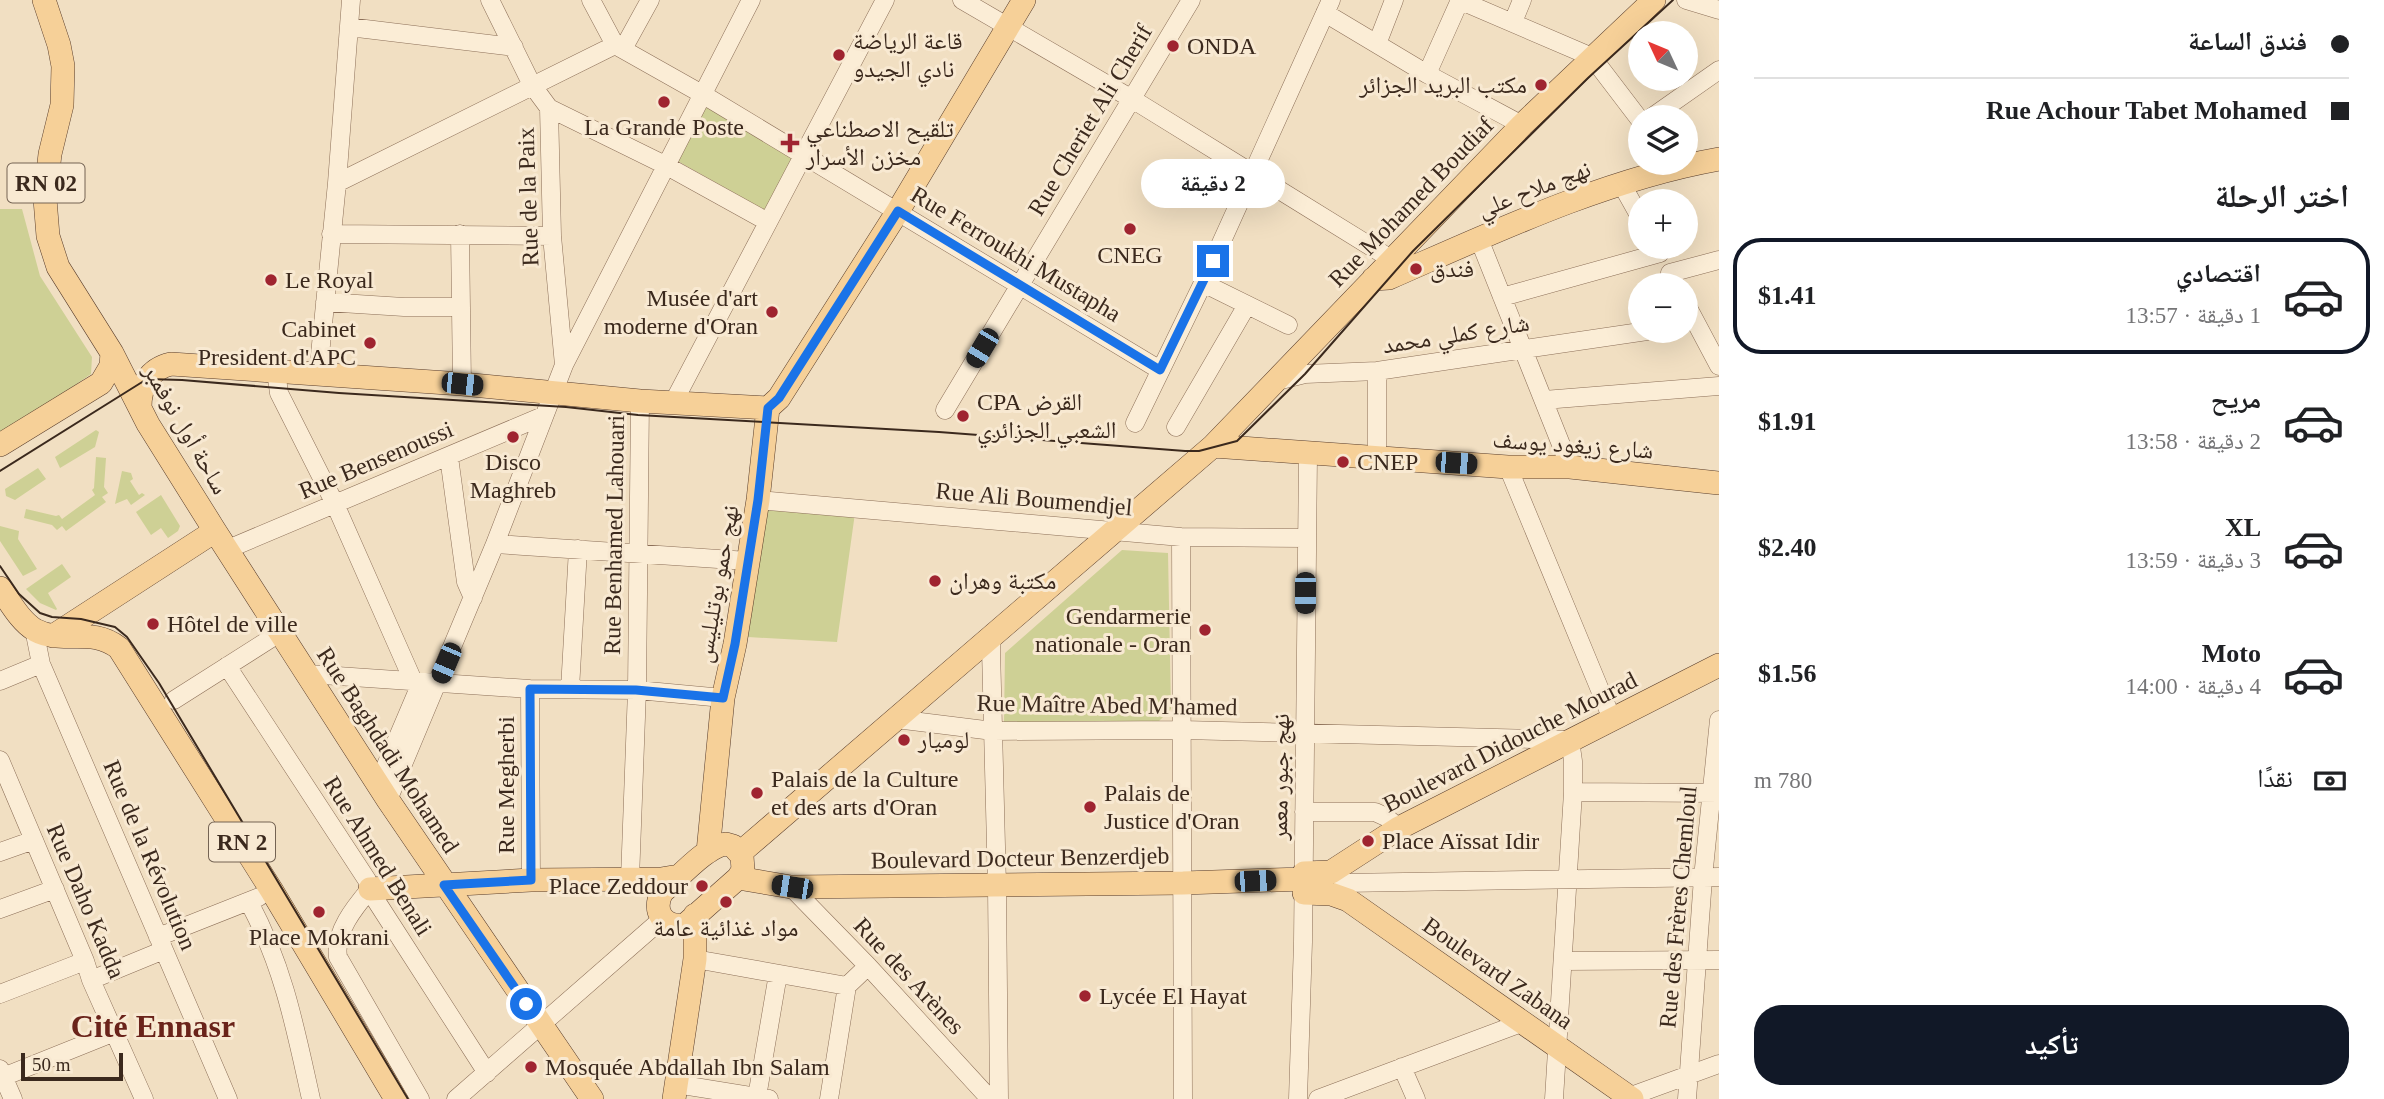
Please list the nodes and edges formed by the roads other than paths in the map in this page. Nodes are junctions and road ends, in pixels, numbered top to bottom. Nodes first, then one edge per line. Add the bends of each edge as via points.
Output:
1 (44, 0) edge
2 (351, 0) edge
3 (490, 0) edge
4 (591, 0) edge
5 (650, 0) edge
6 (751, 0) edge
7 (885, 0) edge
8 (962, 0) edge
9 (1024, 0) edge
10 (1191, 0) edge
11 (1394, 0) edge
12 (1459, 0) edge
13 (1522, 0) edge
14 (1654, 0) edge
15 (1686, 0) edge
16 (1328, 7) edge
17 (1719, 10) edge
18 (1513, 22) junction
19 (349, 27) junction
20 (1007, 28) junction
21 (1377, 44) junction
22 (514, 47) junction
23 (619, 47) junction
24 (1592, 57) junction
25 (1719, 70) edge
26 (1427, 74) junction
27 (532, 85) junction
28 (702, 94) junction
29 (1132, 99) junction
30 (1629, 105) edge
31 (1669, 105) edge
32 (549, 108) junction
33 (1522, 125) junction
34 (803, 156) junction
35 (1719, 159) edge
36 (1698, 162) edge
37 (665, 164) junction
38 (1252, 172) junction
39 (1644, 175) edge
40 (337, 183) junction
41 (1621, 183) junction
42 (1628, 196) edge
43 (898, 211) junction
44 (768, 222) junction
45 (331, 234) junction
46 (460, 234) junction
47 (552, 236) junction
48 (1479, 239) junction
49 (1391, 259) junction
50 (1628, 259) edge
51 (1719, 260) edge
52 (1688, 273) edge
53 (1373, 279) junction
54 (1203, 283) junction
55 (1019, 285) junction
56 (1502, 297) junction
57 (325, 302) junction
58 (1247, 305) junction
59 (461, 307) junction
60 (1288, 325) dead end
61 (1628, 334) edge
62 (1698, 335) edge
63 (1523, 348) junction
64 (112, 353) junction
65 (564, 365) junction
66 (1719, 366) edge
67 (1160, 370) junction
68 (1377, 371) junction
69 (276, 372) junction
70 (318, 375) junction
71 (1274, 382) junction
72 (462, 384) junction
73 (1719, 386) edge
74 (551, 394) junction
75 (1544, 400) junction
76 (640, 401) junction
77 (673, 403) junction
78 (139, 407) junction
79 (768, 408) junction
80 (945, 410) dead end
81 (543, 416) junction
82 (1135, 423) dead end
83 (1176, 428) dead end
84 (0, 445) edge
85 (1213, 446) junction
86 (1308, 455) junction
87 (449, 457) junction
88 (1377, 458) junction
89 (1508, 467) junction
90 (1570, 467) junction
91 (1719, 483) edge
92 (758, 500) junction
93 (335, 504) junction
94 (1116, 531) junction
95 (1181, 537) junction
96 (1306, 538) junction
97 (222, 540) junction
98 (495, 544) junction
99 (578, 549) junction
100 (638, 552) junction
101 (748, 561) junction
102 (0, 588) edge
103 (473, 598) junction
104 (7, 614) edge
105 (281, 632) junction
106 (43, 633) junction
107 (992, 637) junction
108 (41, 664) junction
109 (1719, 665) edge
110 (227, 666) junction
111 (308, 674) junction
112 (0, 681) edge
113 (424, 683) junction
114 (530, 689) junction
115 (570, 689) junction
116 (636, 690) junction
117 (723, 698) junction
118 (174, 700) dead end
119 (896, 719) junction
120 (1612, 719) junction
121 (1719, 720) edge
122 (1183, 730) junction
123 (993, 731) junction
124 (1305, 732) junction
125 (1570, 740) junction
126 (1718, 746) edge
127 (0, 760) edge
128 (6, 792) edge
129 (383, 792) junction
130 (1573, 792) junction
131 (1715, 793) edge
132 (1304, 812) junction
133 (1399, 828) junction
134 (34, 840) junction
135 (0, 852) edge
136 (708, 852) junction
137 (740, 853) junction
138 (1350, 859) junction
139 (679, 876) junction
140 (1711, 877) edge
141 (738, 878) junction
142 (630, 879) junction
143 (531, 880) junction
144 (1568, 881) junction
145 (1304, 882) junction
146 (1183, 883) junction
147 (444, 885) junction
148 (997, 886) junction
149 (792, 887) junction
150 (55, 889) junction
151 (370, 889) junction
152 (272, 891) junction
153 (1345, 892) junction
154 (249, 902) junction
155 (0, 909) edge
156 (695, 915) junction
157 (662, 919) junction
158 (161, 943) junction
159 (695, 960) junction
160 (1719, 960) edge
161 (85, 961) junction
162 (1563, 961) junction
163 (1696, 961) junction
164 (868, 966) junction
165 (778, 974) junction
166 (91, 980) junction
167 (847, 986) junction
168 (0, 994) edge
169 (1521, 1023) junction
170 (541, 1026) junction
171 (115, 1032) junction
172 (1558, 1047) junction
173 (1719, 1064) edge
174 (1402, 1068) junction
175 (2, 1073) edge
176 (487, 1073) junction
177 (1690, 1077) junction
178 (675, 1091) edge
179 (757, 1098) edge
180 (1628, 1098) edge
181 (13, 1099) edge
182 (144, 1099) edge
183 (228, 1099) edge
184 (311, 1099) edge
185 (396, 1099) edge
186 (420, 1099) edge
187 (456, 1099) edge
188 (592, 1099) edge
189 (829, 1099) edge
190 (990, 1099) edge
191 (999, 1099) edge
192 (1183, 1099) edge
193 (1298, 1099) edge
194 (1318, 1099) edge
195 (1416, 1099) edge
196 (1554, 1099) edge
197 (1687, 1099) edge

1 - 64 main road, RN 02 via 59,45 63,84 46,178 48,236 63,275
2 - 19 street
3 - 22 street, Rue de la Paix
4 - 23 street
5 - 23 street
6 - 28 street
7 - 34 street
8 - 20 street
9 - 20 main road
10 - 29 street, Rue Cheriet Ali Cherif
11 - 21 street
12 - 18 street
12 - 26 street
13 - 18 street
14 - 24 main road, Rue Mohamed Boudiaf
15 - 17 street
16 - 21 street
16 - 38 street
18 - 24 street
19 - 22 street
19 - 40 street
20 - 29 street
20 - 43 main road
21 - 26 street
22 - 27 street, Rue de la Paix
23 - 27 street
23 - 28 street, Rue Ferroukhi Mustapha
24 - 30 street
24 - 33 main road, Rue Mohamed Boudiaf
25 - 31 street
26 - 33 street
27 - 32 street, Rue de la Paix
27 - 40 street
28 - 34 street, Rue Ferroukhi Mustapha
28 - 37 street
29 - 38 street
29 - 55 street, Rue Cheriet Ali Cherif
32 - 37 street
32 - 47 street, Rue de la Paix
33 - 49 main road, Rue Mohamed Boudiaf
34 - 43 street, Rue Ferroukhi Mustapha
34 - 44 street
35 - 36 main road, نهج ملاح علي
37 - 44 street
37 - 65 street
38 - 49 street
38 - 54 street
39 - 41 main road, نهج ملاح علي
40 - 45 street
41 - 42 street
41 - 48 main road, نهج ملاح علي
43 - 55 street, Rue Ferroukhi Mustapha
43 - 79 main road via 779,398
44 - 77 street
45 - 46 street
45 - 57 street
46 - 47 street
46 - 59 street
47 - 65 street, Rue de la Paix
48 - 53 main road, نهج ملاح علي via 1389,278
48 - 56 street
49 - 53 main road, Rue Mohamed Boudiaf
50 - 56 street
51 - 52 street
53 - 71 main road, Rue Mohamed Boudiaf
54 - 58 street
54 - 67 street
55 - 67 street, Rue Ferroukhi Mustapha
55 - 80 street, Rue Cheriet Ali Cherif
56 - 63 street
57 - 59 street
57 - 70 street
58 - 60 street
58 - 83 street
59 - 72 street
61 - 63 street, شارع كملي محمد
62 - 66 street
63 - 68 street, شارع كملي محمد
63 - 75 street
64 - 78 main road, ساحة أول نوفمبر
64 - 84 main road via 108,374 89,391
65 - 74 street
67 - 82 street
68 - 71 street, شارع كملي محمد via 1305,373
68 - 88 street
69 - 70 main road
69 - 78 main road via 171,365 152,374 143,386
69 - 93 street via 279,393
70 - 72 main road
71 - 85 main road, Rue Mohamed Boudiaf
72 - 74 main road
73 - 75 street
74 - 76 main road
74 - 81 street
75 - 90 street
76 - 77 main road
76 - 100 street, Rue Benhamed Lahouari
77 - 79 main road
78 - 97 main road, ساحة أول نوفمبر
79 - 92 main road, نهج حمو بوتليليس
81 - 87 street, Rue Bensenoussi
81 - 98 street
85 - 86 main road, شارع زيغود يوسف
85 - 94 main road, Rue Mohamed Boudiaf
86 - 88 main road, شارع زيغود يوسف
86 - 96 street, نهج جبور معمر
87 - 93 street, Rue Bensenoussi
87 - 103 street via 466,582
88 - 89 main road, شارع زيغود يوسف
89 - 90 main road, شارع زيغود يوسف
89 - 120 street
90 - 91 main road, شارع زيغود يوسف
92 - 94 street, Rue Ali Boumendjel
92 - 101 main road, نهج حمو بوتليليس
93 - 97 street, Rue Bensenoussi
93 - 113 street
94 - 95 street, Rue Ali Boumendjel
94 - 107 main road, Rue Mohamed Boudiaf
95 - 96 street, Rue Ali Boumendjel
95 - 122 street
96 - 124 street, نهج جبور معمر
97 - 105 main road, Rue Baghdadi Mohamed
97 - 106 main road
98 - 99 street
98 - 103 street
99 - 100 street
99 - 115 street
100 - 101 street
100 - 116 street, Rue Benhamed Lahouari
101 - 117 main road, نهج حمو بوتليليس
102 - 104 main road
103 - 113 street
104 - 106 main road
105 - 110 street
105 - 111 main road, Rue Baghdadi Mohamed
106 - 108 street, Rue de la Révolution
106 - 152 main road, RN 2 via 93,635 119,648
107 - 119 main road, Rue Mohamed Boudiaf
107 - 123 street
108 - 112 street
108 - 158 street, Rue de la Révolution
109 - 120 main road, Boulevard Didouche Mourad
110 - 118 street
110 - 151 street, Rue Ahmed Benali
111 - 113 street
111 - 129 main road, Rue Baghdadi Mohamed
113 - 114 street
113 - 129 street
114 - 115 street
114 - 143 street, Rue Megherbi
115 - 116 street
116 - 117 street
116 - 142 street, Rue Benhamed Lahouari
117 - 136 main road, نهج حمو بوتليليس
119 - 123 street, Rue Maître Abed M'hamed
119 - 137 main road, Rue Mohamed Boudiaf
120 - 125 main road, Boulevard Didouche Mourad
121 - 126 street, Rue des Frères Chemloul
122 - 123 street, Rue Maître Abed M'hamed
122 - 124 street, Rue Maître Abed M'hamed
122 - 146 street
123 - 148 street
124 - 125 street, Rue Maître Abed M'hamed
124 - 132 street, نهج جبور معمر
125 - 130 street
125 - 133 main road, Boulevard Didouche Mourad
126 - 131 street, Rue des Frères Chemloul
127 - 128 street, Rue Daho Kadda
128 - 134 street, Rue Daho Kadda
129 - 147 main road, Rue Baghdadi Mohamed
130 - 131 street
130 - 144 street
131 - 140 street, Rue des Frères Chemloul
132 - 133 street via 1375,812
132 - 145 street, نهج جبور معمر
133 - 138 main road, Boulevard Didouche Mourad
134 - 135 street
134 - 150 street, Rue Daho Kadda
136 - 137 main road via 726,844
136 - 139 main road
137 - 141 main road via 744,862
138 - 145 main road, Boulevard Didouche Mourad
138 - 153 main road
139 - 142 main road
139 - 157 main road via 657,900
140 - 144 street
140 - 163 street, Rue des Frères Chemloul
141 - 149 main road, Boulevard Docteur Benzerdjeb
141 - 156 main road
142 - 143 main road
143 - 147 main road
144 - 153 street
144 - 162 street
145 - 146 main road, Boulevard Docteur Benzerdjeb
145 - 153 main road via 1331,894
145 - 193 street, نهج جبور معمر
146 - 148 main road, Boulevard Docteur Benzerdjeb
146 - 192 street
147 - 151 main road
147 - 170 main road, Rue Baghdadi Mohamed
148 - 149 main road, Boulevard Docteur Benzerdjeb
148 - 191 street
149 - 164 street, Rue des Arènes
150 - 155 street
150 - 161 street, Rue Daho Kadda
151 - 176 street, Rue Ahmed Benali
151 - 186 street via 348,919 337,944 338,957
152 - 154 street
152 - 185 main road, RN 2
153 - 169 main road, Boulevard Zabana
154 - 158 street
154 - 184 street via 280,970
156 - 157 main road via 677,926
156 - 159 main road
157 - 170 street
158 - 166 street
158 - 183 street, Rue de la Révolution
159 - 165 street
159 - 178 main road
160 - 163 street
161 - 166 street, Rue Daho Kadda
161 - 168 street
162 - 163 street
162 - 172 street
163 - 177 street, Rue des Frères Chemloul
164 - 167 street
164 - 190 street, Rue des Arènes
165 - 167 street
165 - 179 street
166 - 171 street, Rue Daho Kadda
167 - 189 street
169 - 172 main road, Boulevard Zabana
169 - 174 street
170 - 176 street
170 - 188 main road, Rue Baghdadi Mohamed
171 - 175 street
171 - 182 street, Rue Daho Kadda
172 - 180 main road, Boulevard Zabana
172 - 196 street
173 - 177 street
174 - 194 street
174 - 195 street
175 - 181 street
176 - 187 street
177 - 180 street
177 - 197 street, Rue des Frères Chemloul
178 - 179 street

